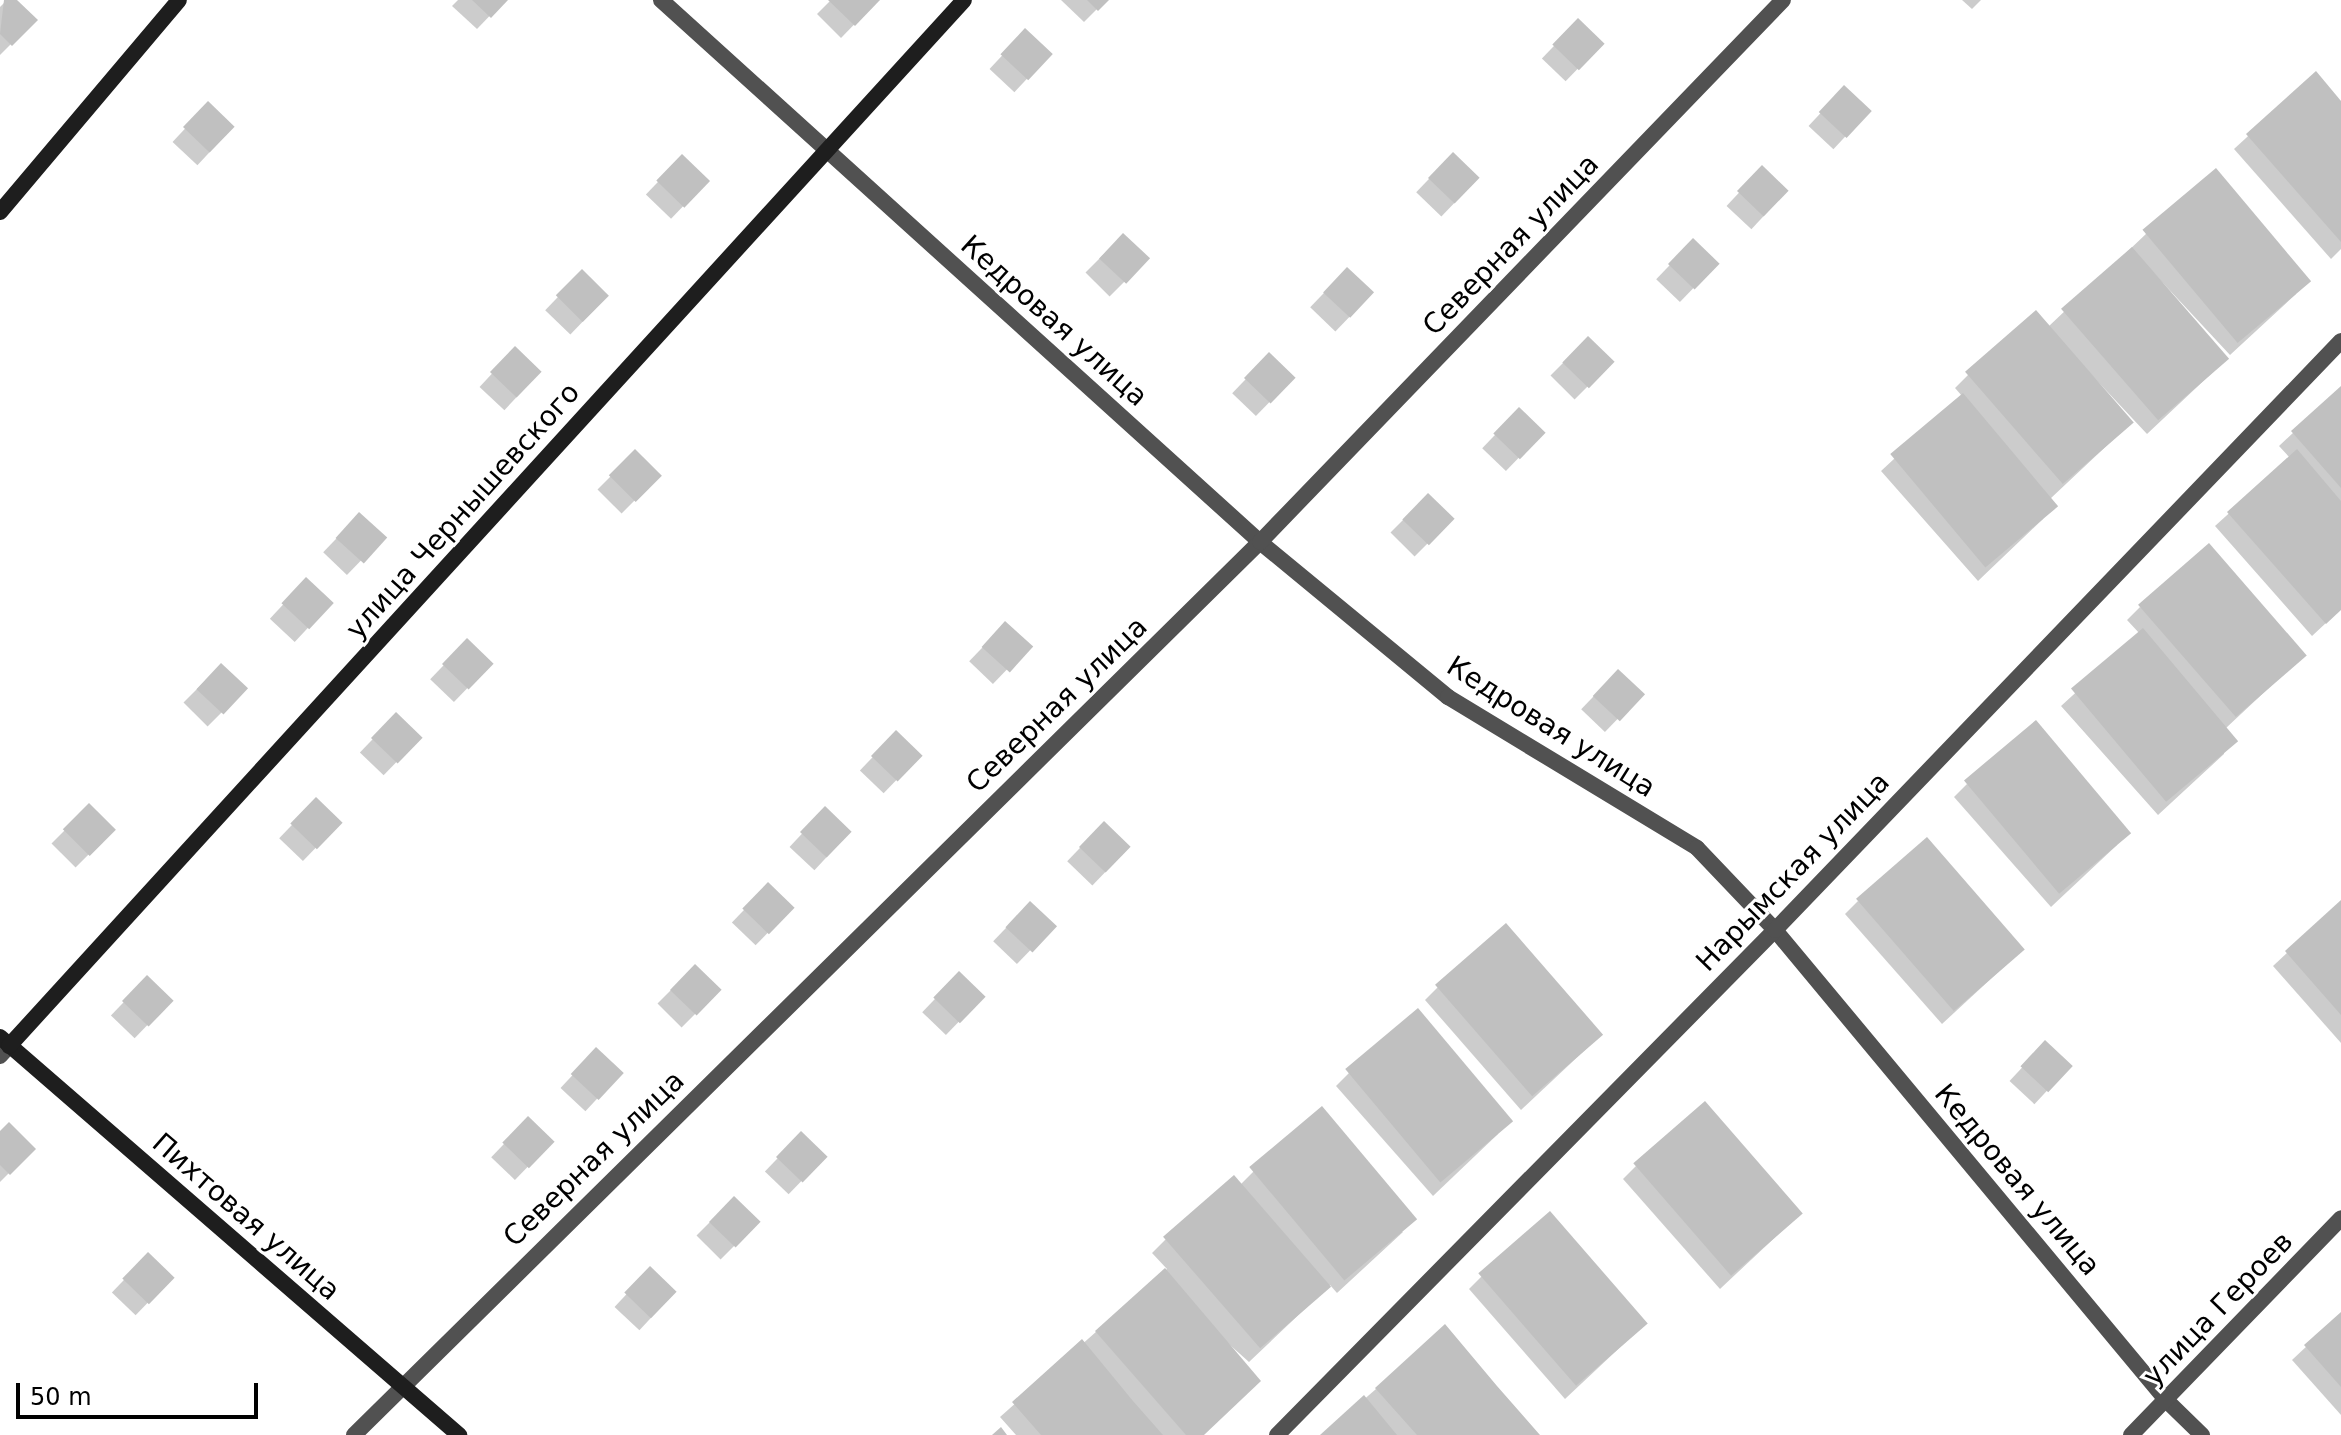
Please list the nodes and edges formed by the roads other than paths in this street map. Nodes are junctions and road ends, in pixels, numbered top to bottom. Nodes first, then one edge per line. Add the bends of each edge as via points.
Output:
1 (179, 0) edge
2 (661, 0) edge
3 (964, 0) edge
4 (1783, 0) edge
5 (826, 151) junction
6 (0, 212) edge
7 (2341, 341) edge
8 (1260, 542) junction
9 (1775, 930) junction
10 (3, 1046) edge
11 (2341, 1218) edge
12 (400, 1385) junction
13 (2167, 1401) junction
14 (354, 1435) edge
15 (459, 1435) edge
16 (1277, 1435) edge
17 (2131, 1435) edge
18 (2202, 1435) edge

1 - 6 street
2 - 5 street, Кедровая улица
3 - 5 street, улица Чернышевского
4 - 8 street, Северная улица
5 - 8 street, Кедровая улица
5 - 10 street, улица Чернышевского
7 - 9 street, Нарымская улица
8 - 9 street, Кедровая улица via 1448,697 1697,848
8 - 12 street, Северная улица
9 - 13 street, Кедровая улица
9 - 16 street, Нарымская улица
10 - 12 street, Пихтовая улица
11 - 13 street, улица Героев
12 - 14 street, Северная улица
12 - 15 street, Пихтовая улица
13 - 17 street, улица Героев
13 - 18 street, Кедровая улица

